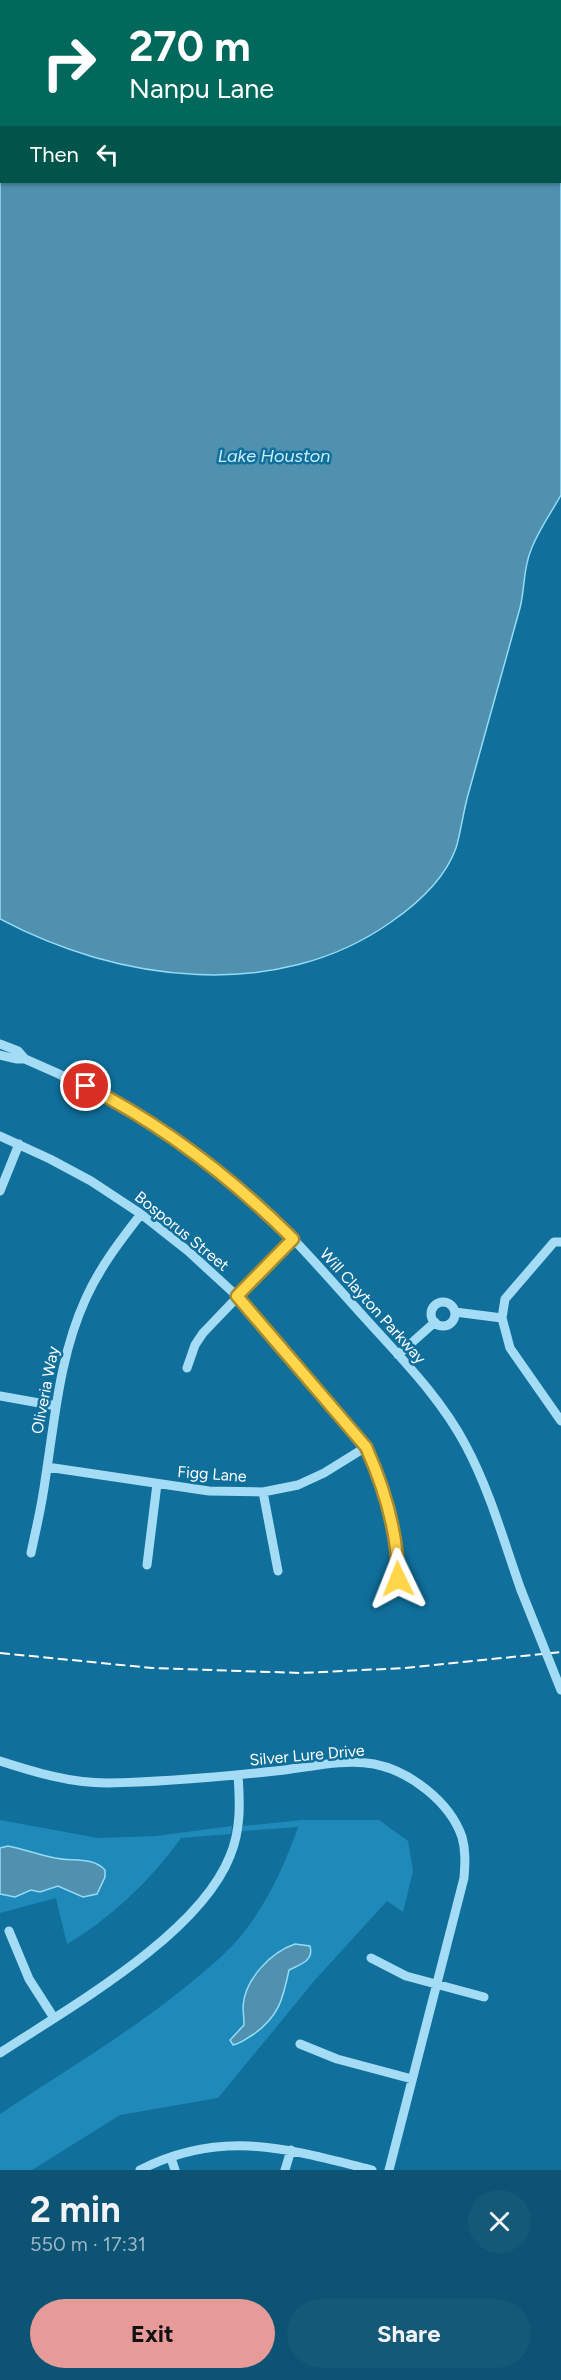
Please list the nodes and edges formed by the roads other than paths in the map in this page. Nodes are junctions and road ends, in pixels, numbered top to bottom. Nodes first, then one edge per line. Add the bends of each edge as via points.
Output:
1 (0, 1044) edge
2 (0, 1055) edge
3 (25, 1059) junction
4 (0, 1136) edge
5 (19, 1144) junction
6 (0, 1191) edge
7 (141, 1214) junction
8 (293, 1239) junction
9 (561, 1242) edge
10 (237, 1296) junction
11 (455, 1312) junction
12 (502, 1318) junction
13 (435, 1322) junction
14 (398, 1355) junction
15 (187, 1368) dead end
16 (0, 1396) edge
17 (56, 1406) junction
18 (561, 1421) edge
19 (366, 1447) junction
20 (47, 1467) junction
21 (157, 1484) junction
22 (263, 1492) junction
23 (31, 1553) dead end
24 (147, 1565) dead end
25 (278, 1571) dead end
26 (398, 1579) dead end
27 (561, 1690) edge
28 (0, 1761) edge
29 (238, 1775) junction
30 (9, 1931) dead end
31 (371, 1958) dead end
32 (436, 1984) junction
33 (484, 1997) dead end
34 (54, 2018) junction
35 (300, 2044) dead end
36 (0, 2053) edge
37 (412, 2079) junction
38 (291, 2150) junction
39 (171, 2158) junction
40 (144, 2169) edge
41 (175, 2170) edge
42 (285, 2170) edge
43 (372, 2170) edge
44 (389, 2170) edge

1 - 3 street, Will Clayton Parkway
2 - 3 street, Will Clayton Parkway
3 - 8 street, Will Clayton Parkway via 102,1094 174,1138 246,1194
4 - 5 street, Bosporus Street
5 - 6 street
5 - 7 street, Bosporus Street via 91,1181
7 - 10 street, Bosporus Street
7 - 17 street, Oliveria Way via 111,1252 86,1298 71,1336
8 - 10 street
8 - 14 street, Will Clayton Parkway
9 - 12 street via 554,1242 505,1299
10 - 15 street via 203,1333
10 - 19 street, Bosporus Street
11 - 12 street
11 - 13 street via 449,1324
11 - 13 street via 448,1303 436,1305 432,1311
12 - 18 street via 510,1348
13 - 14 street
14 - 27 street, Will Clayton Parkway, bridge via 466,1445
16 - 17 street
17 - 20 street, Oliveria Way
19 - 22 street, Figg Lane via 298,1485
19 - 26 street, Bosporus Street via 398,1553
20 - 21 street, Figg Lane
20 - 23 street, Oliveria Way
21 - 22 street, Figg Lane via 219,1492
21 - 24 street
22 - 25 street
28 - 29 street, Silver Lure Drive via 88,1782
29 - 32 street, Silver Lure Drive via 349,1763 374,1764 410,1778 440,1803 462,1837 466,1863
29 - 34 street via 238,1830 230,1857 215,1885 154,1947
30 - 34 street via 29,1979
31 - 32 street via 405,1976
32 - 33 street
32 - 37 street, Silver Lure Drive
34 - 36 street
35 - 37 street via 337,2059
37 - 44 street, Silver Lure Drive
38 - 39 street via 233,2145
38 - 42 street
38 - 43 street
39 - 40 street
39 - 41 street

